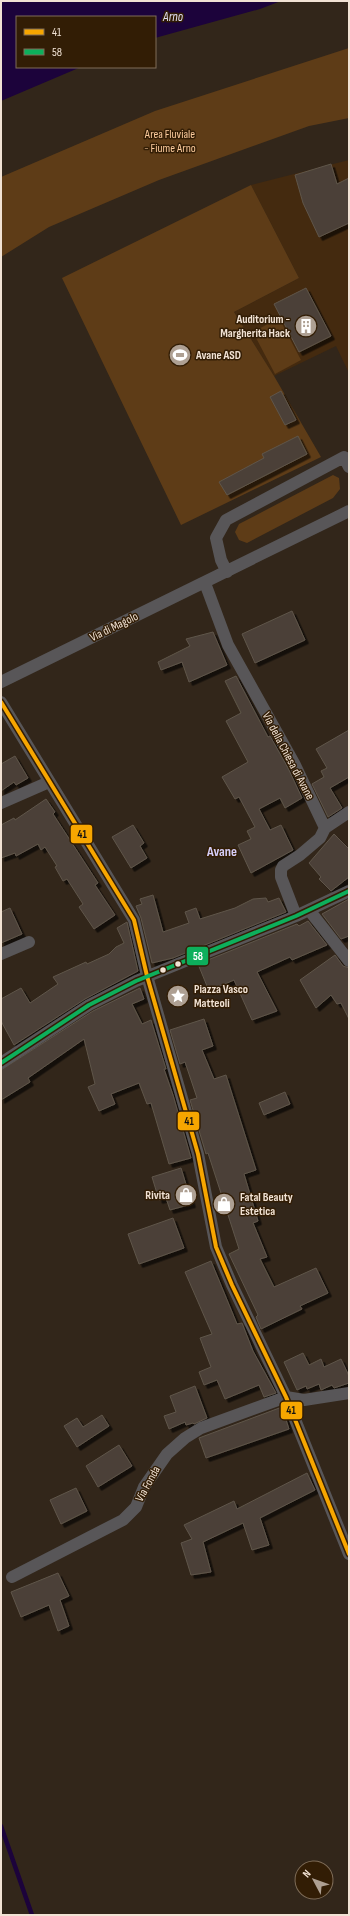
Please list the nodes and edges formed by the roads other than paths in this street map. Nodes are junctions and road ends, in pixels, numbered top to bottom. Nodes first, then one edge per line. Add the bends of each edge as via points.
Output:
1 (349, 467) edge
2 (349, 511) edge
3 (227, 572) junction
4 (205, 583) junction
5 (1, 682) edge
6 (1, 702) edge
7 (49, 782) junction
8 (1, 803) edge
9 (349, 812) edge
10 (325, 828) junction
11 (349, 891) edge
12 (309, 910) junction
13 (296, 916) junction
14 (29, 942) dead end
15 (1, 954) edge
16 (349, 961) edge
17 (147, 976) junction
18 (1, 1063) edge
19 (349, 1393) edge
20 (286, 1397) junction
21 (349, 1554) edge
22 (12, 1577) dead end

1 - 3 street via 344,457 226,520 216,538 221,560
2 - 3 street, Via di Magolo
3 - 4 street, Via di Magolo
4 - 5 street, Via di Magolo
4 - 10 street, Via della Chiesa di Avane via 228,645 295,764
6 - 7 street
7 - 8 street
7 - 17 street via 134,920
9 - 10 street
10 - 13 street via 320,838 281,870 281,877
11 - 12 street
12 - 13 street
12 - 16 street
13 - 17 street
14 - 15 street
17 - 18 street via 89,1005
17 - 20 street via 198,1154 216,1247
19 - 20 street via 304,1400
20 - 21 street
20 - 22 street, Via Fonda via 201,1428 185,1438 167,1454 155,1470 144,1487 136,1507 124,1520

